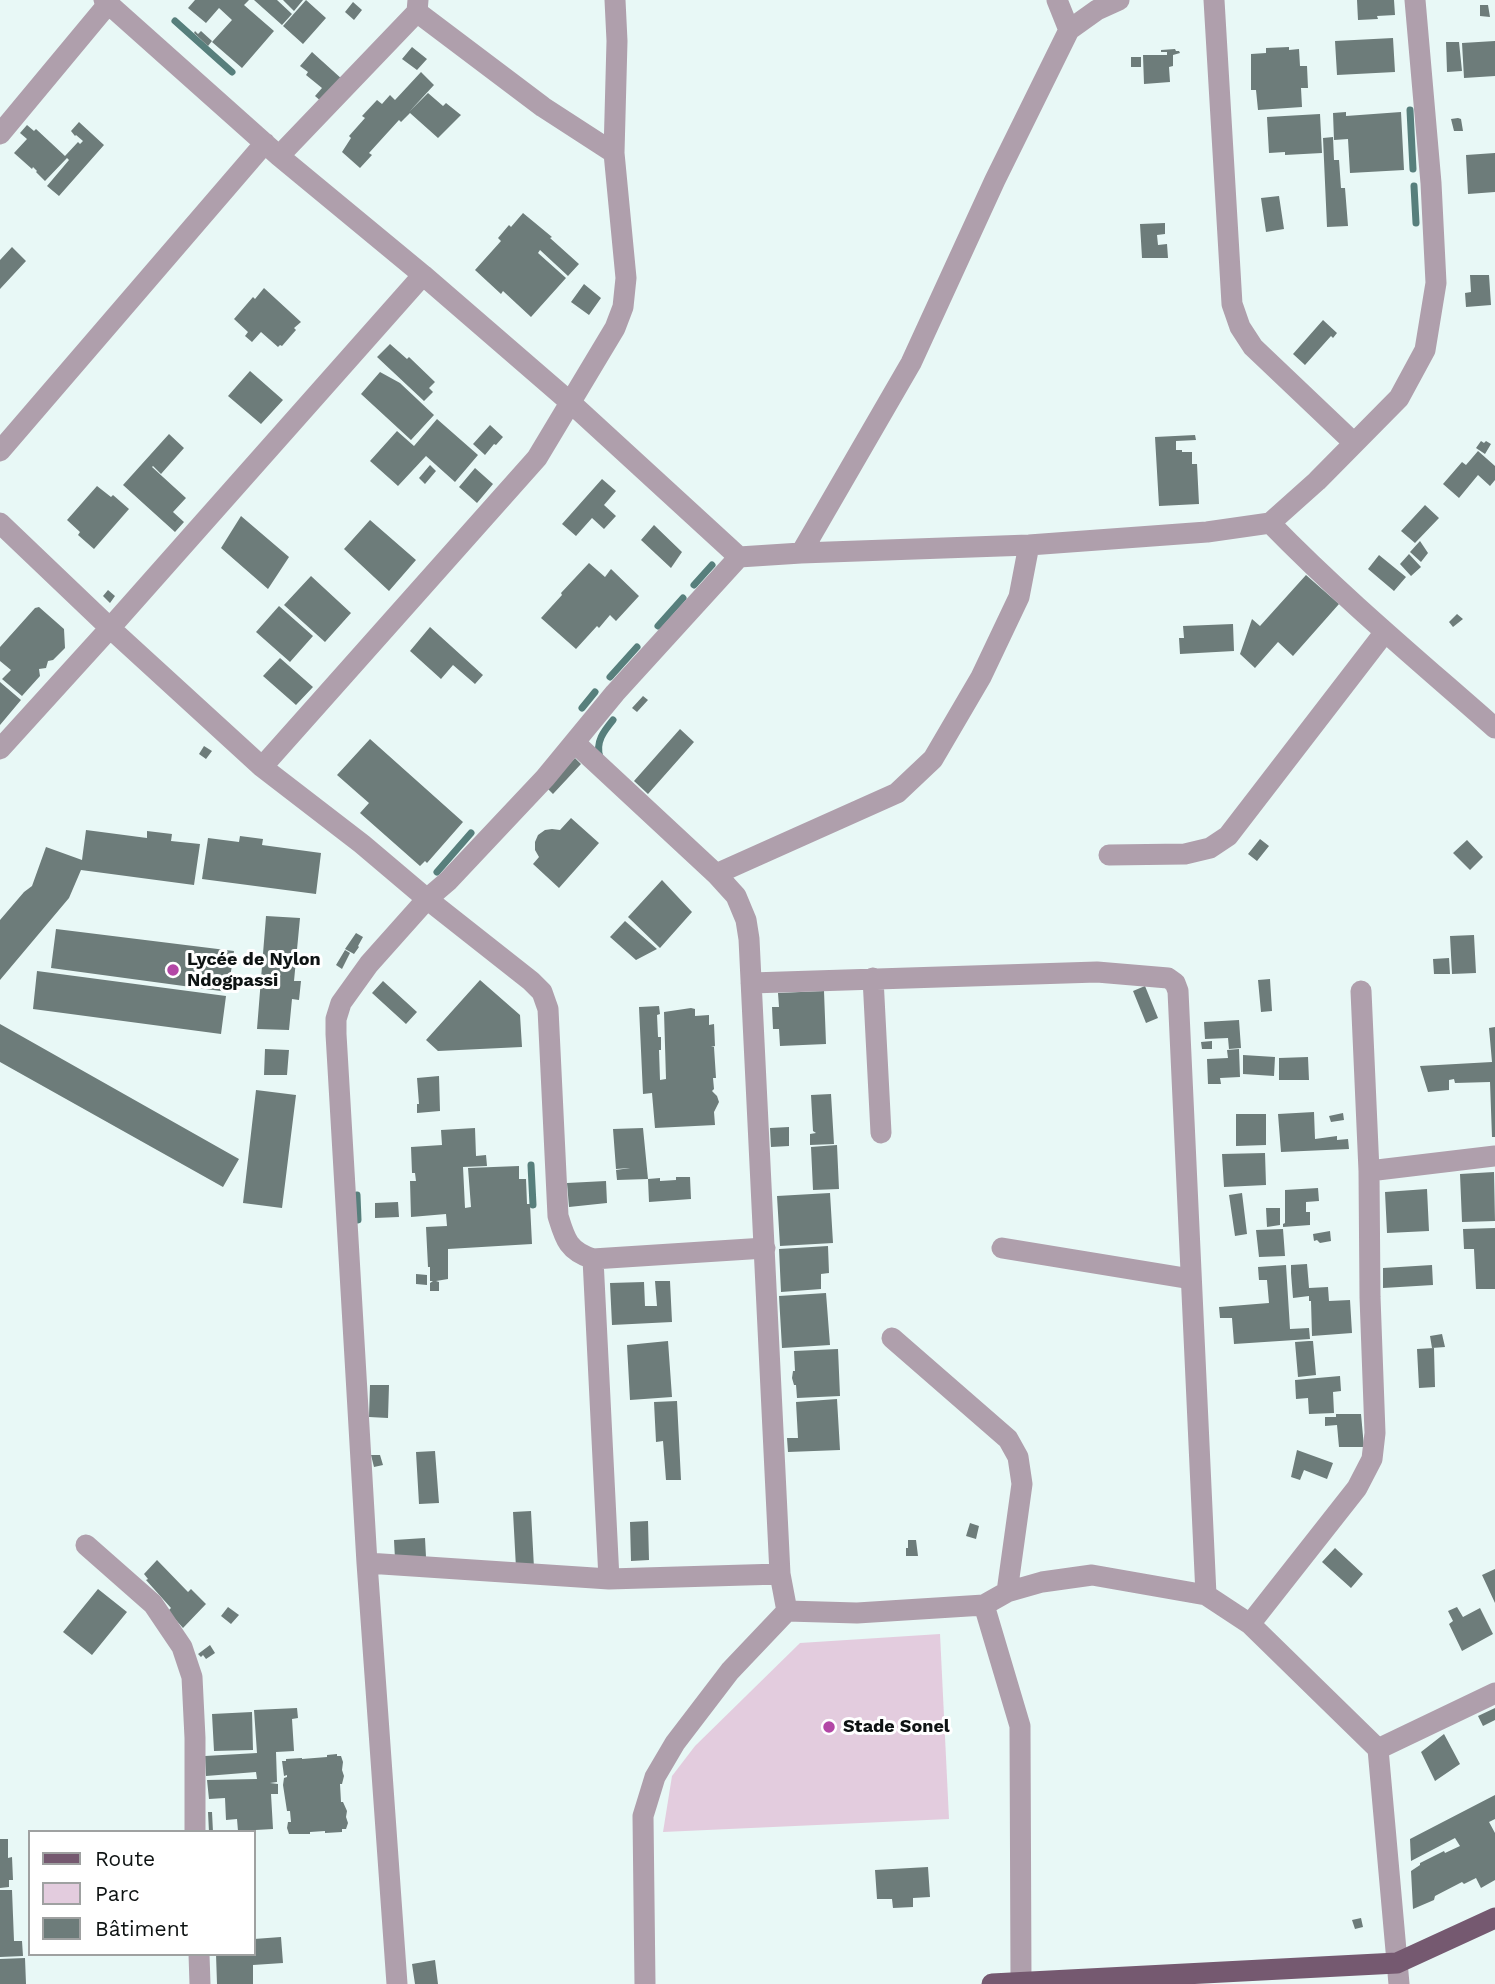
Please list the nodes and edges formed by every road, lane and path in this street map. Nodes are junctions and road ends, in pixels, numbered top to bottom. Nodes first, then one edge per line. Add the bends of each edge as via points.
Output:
1 (615, 0) edge
2 (1058, 0) edge
3 (1119, 0) edge
4 (1214, 0) edge
5 (1415, 0) edge
6 (106, 2) edge
7 (418, 6) edge
8 (1069, 30) junction
9 (0, 134) edge
10 (272, 149) junction
11 (614, 152) junction
12 (423, 275) junction
13 (571, 403) junction
14 (1354, 443) junction
15 (0, 451) edge
16 (0, 523) edge
17 (1270, 523) junction
18 (1029, 545) junction
19 (801, 553) junction
20 (738, 557) junction
21 (110, 628) junction
22 (1385, 632) junction
23 (1495, 728) edge
24 (575, 743) junction
25 (0, 749) edge
26 (262, 767) junction
27 (1109, 855) dead end
28 (716, 874) junction
29 (427, 899) junction
30 (873, 978) junction
31 (751, 983) junction
32 (1361, 992) dead end
33 (881, 1133) dead end
34 (1495, 1156) edge
35 (1369, 1171) junction
36 (765, 1248) junction
37 (1002, 1248) dead end
38 (593, 1259) junction
39 (1191, 1279) junction
40 (892, 1338) dead end
41 (86, 1545) dead end
42 (367, 1563) junction
43 (780, 1574) junction
44 (609, 1579) junction
45 (1007, 1592) junction
46 (1206, 1595) junction
47 (984, 1605) junction
48 (787, 1611) junction
49 (1250, 1624) junction
50 (1495, 1693) edge
51 (1378, 1749) junction
52 (195, 1830) edge
53 (1495, 1918) edge
54 (199, 1956) edge
55 (1398, 1974) edge
56 (1021, 1982) junction
57 (200, 1984) edge
58 (397, 1984) edge
59 (645, 1984) edge
60 (992, 1984) edge

1 - 11 street
2 - 8 street
3 - 8 street
4 - 14 street via 1232,304 1253,347
5 - 14 street via 1436,283 1425,351 1399,398
6 - 9 street
6 - 10 street
7 - 10 street
7 - 11 street via 543,107
8 - 19 street via 911,363
10 - 12 street
10 - 15 street
11 - 13 street via 625,278 623,307
12 - 13 street
12 - 21 street
13 - 20 street
13 - 26 street via 537,458
14 - 17 street
16 - 21 street
17 - 18 street via 1207,533
17 - 22 street
18 - 19 street
18 - 28 street via 1019,597 981,677 933,759 897,793
19 - 20 street
20 - 24 street
21 - 25 street
21 - 26 street
22 - 23 street
22 - 27 street via 1228,836 1210,848 1185,854
24 - 28 street
24 - 29 street
26 - 29 street
28 - 31 street via 736,896 746,920
29 - 38 street via 542,992 548,1009 558,1216 565,1240 579,1254
29 - 42 street via 369,964 341,1003 336,1019
30 - 31 street
30 - 33 street
30 - 39 street via 1097,972 1168,978 1175,983
31 - 36 street
32 - 35 street
34 - 35 street
35 - 49 street via 1372,1459 1357,1488
36 - 38 street
36 - 43 street
37 - 39 street
38 - 44 street
39 - 46 street
40 - 45 street via 1008,1438 1018,1457 1022,1484
41 - 52 street via 153,1604 182,1647 192,1677
42 - 44 street
42 - 58 street
43 - 44 street
43 - 48 street
45 - 46 street via 1092,1575
45 - 47 street
46 - 49 street
47 - 48 street via 857,1613
47 - 56 street via 1020,1726
48 - 59 street via 730,1671 675,1742 655,1777 643,1816
49 - 51 street
50 - 51 street
51 - 55 street
53 - 55 main road
54 - 57 street
55 - 56 main road
56 - 60 main road

